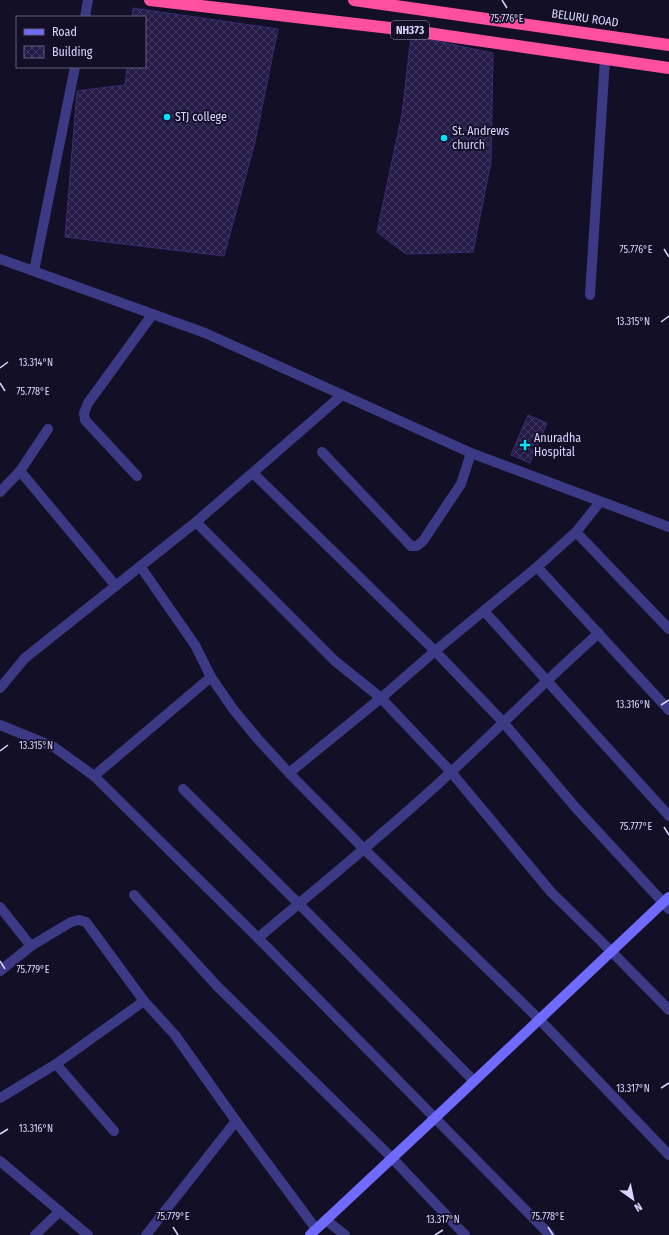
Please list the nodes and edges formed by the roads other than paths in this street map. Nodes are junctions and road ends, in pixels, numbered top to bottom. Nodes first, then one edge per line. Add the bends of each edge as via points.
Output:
1 (88, 0) edge
2 (150, 0) edge
3 (354, 0) edge
4 (85, 16) edge
5 (669, 45) edge
6 (605, 59) junction
7 (75, 68) edge
8 (669, 68) edge
9 (0, 259) edge
10 (34, 272) junction
11 (590, 295) dead end
12 (152, 315) junction
13 (342, 395) junction
14 (48, 429) dead end
15 (322, 452) dead end
16 (471, 452) junction
17 (20, 471) junction
18 (253, 472) junction
19 (137, 476) dead end
20 (0, 492) edge
21 (600, 502) junction
22 (196, 522) junction
23 (669, 527) edge
24 (576, 532) junction
25 (140, 566) junction
26 (537, 567) junction
27 (116, 586) junction
28 (484, 611) junction
29 (669, 629) edge
30 (599, 633) junction
31 (436, 651) junction
32 (211, 677) junction
33 (547, 680) junction
34 (0, 688) edge
35 (381, 698) junction
36 (669, 710) edge
37 (502, 722) junction
38 (0, 725) edge
39 (451, 772) junction
40 (289, 773) junction
41 (94, 776) junction
42 (182, 789) dead end
43 (669, 816) edge
44 (364, 849) junction
45 (134, 895) dead end
46 (667, 903) edge
47 (299, 904) junction
48 (0, 907) edge
49 (258, 938) junction
50 (31, 946) junction
51 (612, 951) junction
52 (0, 971) edge
53 (144, 1001) junction
54 (669, 1010) edge
55 (539, 1019) junction
56 (56, 1064) junction
57 (474, 1081) junction
58 (0, 1098) edge
59 (436, 1118) junction
60 (236, 1121) junction
61 (114, 1131) dead end
62 (669, 1155) edge
63 (392, 1158) junction
64 (0, 1161) edge
65 (60, 1211) junction
66 (326, 1220) junction
67 (313, 1232) edge
68 (35, 1235) edge
69 (88, 1235) edge
70 (146, 1235) edge
71 (345, 1235) edge
72 (465, 1235) edge
73 (550, 1235) edge

1 - 4 street
2 - 6 highway, NH373 via 407,30
3 - 5 highway, BELURU ROAD / NH373
6 - 8 highway, NH373
6 - 11 street
7 - 10 street
9 - 10 street
10 - 12 street
12 - 13 street via 205,333
12 - 19 street via 88,403 84,414 85,420
13 - 16 street
13 - 18 street
14 - 17 street
15 - 16 street via 411,546 423,542 461,484
16 - 21 street
17 - 20 street
17 - 27 street
18 - 22 street
18 - 31 street
21 - 23 street
21 - 24 street
22 - 25 street
22 - 35 street via 335,661
24 - 26 street
24 - 29 street
25 - 27 street
25 - 32 street via 195,645
26 - 28 street
26 - 30 street
27 - 34 street via 25,658
28 - 31 street
28 - 33 street
30 - 33 street
30 - 36 street
31 - 35 street
31 - 37 street
32 - 40 street via 233,709
32 - 41 street
33 - 37 street
33 - 43 street
35 - 39 street
35 - 40 street
37 - 39 street
37 - 46 street via 576,808
38 - 41 street via 54,747
39 - 44 street
39 - 51 street via 551,892
40 - 44 street
41 - 49 street
42 - 47 street
44 - 47 street
44 - 55 street
45 - 63 street via 217,986
46 - 51 street
47 - 49 street
47 - 57 street
48 - 50 street
49 - 59 street
50 - 52 street
50 - 53 street via 71,922 86,922
51 - 54 street
51 - 55 street
53 - 56 street
53 - 60 street via 175,1035
55 - 57 street
55 - 62 street
56 - 58 street
56 - 61 street
57 - 59 street
59 - 63 street
59 - 73 street
60 - 67 street
60 - 70 street
63 - 66 street
63 - 72 street
64 - 65 street
65 - 68 street
65 - 69 street
66 - 67 street
66 - 71 street

